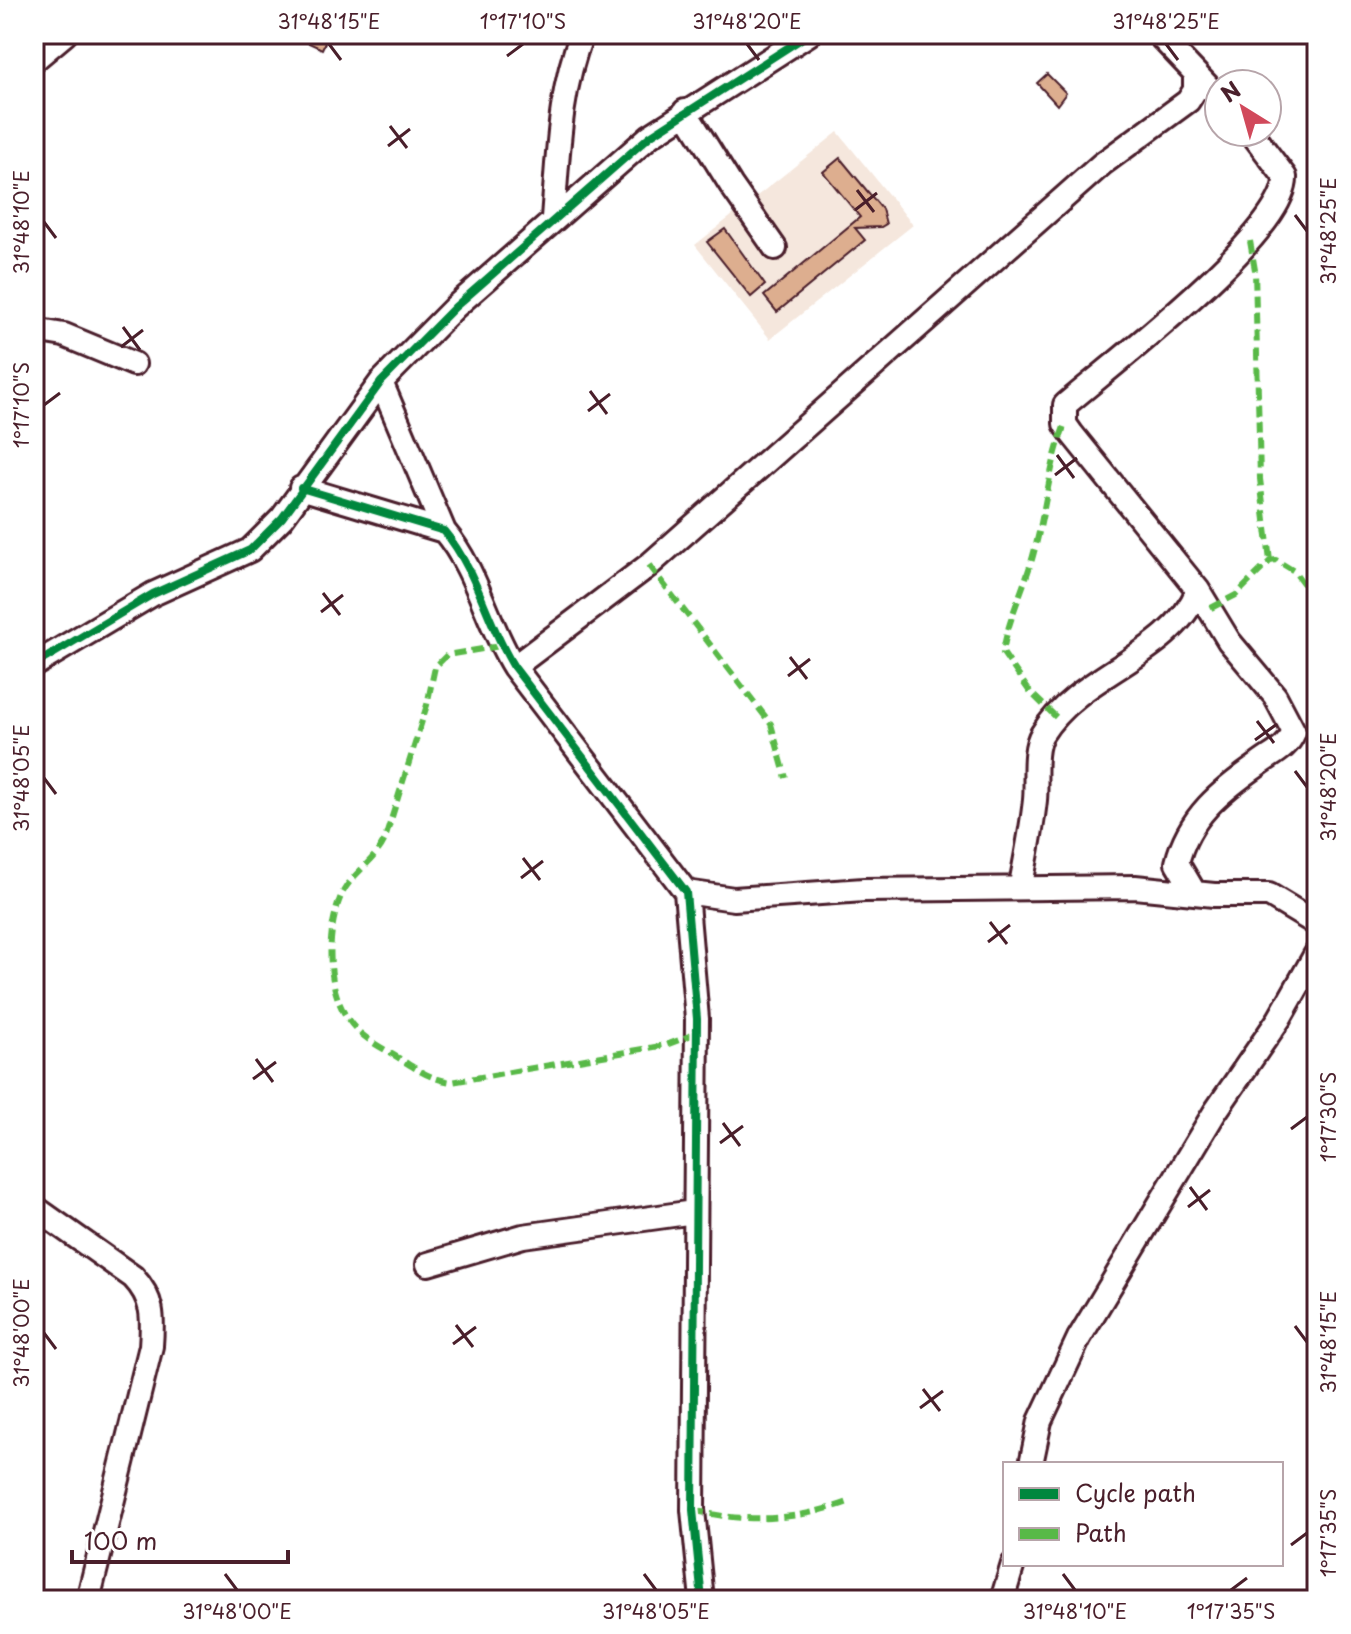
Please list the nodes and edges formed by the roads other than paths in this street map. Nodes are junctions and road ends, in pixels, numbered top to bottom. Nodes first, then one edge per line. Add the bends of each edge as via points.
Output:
1 (65, 34) edge
2 (582, 34) edge
3 (809, 34) edge
4 (1158, 34) edge
5 (34, 60) edge
6 (1195, 73) junction
7 (1203, 81) edge
8 (685, 111) junction
9 (1263, 148) edge
10 (553, 218) junction
11 (775, 248) dead end
12 (34, 330) edge
13 (134, 364) dead end
14 (381, 382) junction
15 (301, 488) junction
16 (444, 531) junction
17 (1198, 590) junction
18 (34, 665) edge
19 (514, 667) junction
20 (1021, 885) junction
21 (1193, 890) junction
22 (686, 892) junction
23 (1317, 924) edge
24 (1317, 952) edge
25 (34, 1207) edge
26 (694, 1212) junction
27 (428, 1264) dead end
28 (1031, 1462) edge
29 (1012, 1566) edge
30 (88, 1600) edge
31 (702, 1600) edge
32 (1002, 1600) edge

1 - 5 street
2 - 10 street via 569,73
3 - 8 street
4 - 6 street
6 - 7 street
6 - 19 street via 1195,90 1183,105 1090,174 649,565
8 - 10 street
8 - 11 street
9 - 17 street via 1285,177 1283,198 1250,241 1065,405 1062,416
10 - 14 street
12 - 13 street via 64,335
14 - 15 street
14 - 16 street
15 - 16 street
15 - 18 street via 282,518 250,550 153,594
16 - 19 street via 456,545
17 - 20 street via 1177,625 1072,703 1040,736
17 - 21 street via 1229,641 1275,696 1294,732 1289,744 1228,787 1196,819 1177,863
19 - 22 street
20 - 21 street
20 - 22 street via 734,899
21 - 23 street via 1269,895
22 - 26 street via 697,1019
24 - 28 street via 1079,1338 1040,1421
25 - 30 street via 133,1277 151,1303 151,1346
26 - 27 street via 523,1236
26 - 31 street via 693,1510
29 - 32 street

